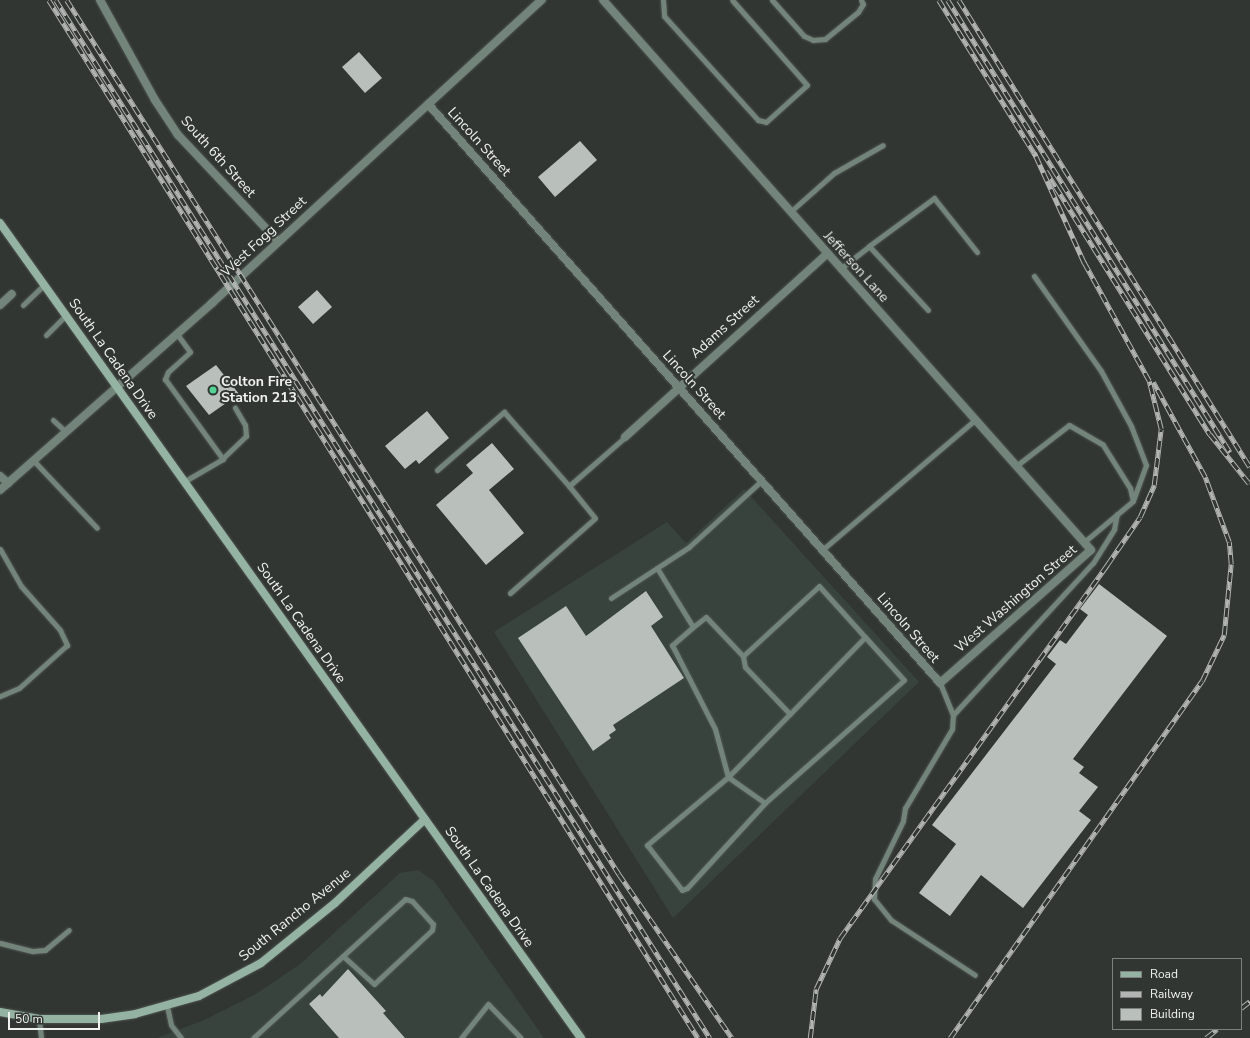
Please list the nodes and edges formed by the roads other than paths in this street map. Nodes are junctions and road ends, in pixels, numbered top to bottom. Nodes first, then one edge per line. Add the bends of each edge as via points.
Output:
1 (100, 0) edge
2 (542, 0) edge
3 (603, 0) edge
4 (663, 0) edge
5 (732, 0) edge
6 (772, 0) edge
7 (861, 0) edge
8 (428, 104) junction
9 (883, 145) dead end
10 (790, 212) junction
11 (0, 223) edge
12 (278, 241) junction
13 (869, 246) junction
14 (977, 252) dead end
15 (827, 254) junction
16 (840, 269) junction
17 (1034, 276) dead end
18 (44, 285) junction
19 (12, 294) dead end
20 (0, 305) edge
21 (23, 305) dead end
22 (928, 310) dead end
23 (66, 316) junction
24 (177, 334) junction
25 (46, 335) dead end
26 (116, 386) junction
27 (679, 387) junction
28 (235, 408) dead end
29 (53, 420) dead end
30 (975, 420) junction
31 (65, 431) junction
32 (625, 437) joint
33 (223, 459) junction
34 (33, 460) junction
35 (1016, 466) junction
36 (437, 470) dead end
37 (0, 476) edge
38 (762, 481) junction
39 (184, 482) junction
40 (8, 483) junction
41 (570, 486) junction
42 (0, 490) edge
43 (1133, 501) junction
44 (1118, 514) junction
45 (97, 528) dead end
46 (1084, 542) junction
47 (0, 549) edge
48 (822, 550) junction
49 (1091, 550) joint
50 (657, 568) junction
51 (510, 592) dead end
52 (611, 598) dead end
53 (693, 627) junction
54 (865, 637) junction
55 (743, 656) junction
56 (940, 683) junction
57 (0, 696) edge
58 (790, 714) junction
59 (953, 715) junction
60 (728, 777) junction
61 (765, 803) junction
62 (425, 819) junction
63 (69, 930) dead end
64 (0, 944) edge
65 (343, 956) junction
66 (975, 975) dead end
67 (167, 1006) junction
68 (0, 1012) edge
69 (39, 1019) junction
70 (41, 1038) edge
71 (181, 1038) edge
72 (253, 1038) edge
73 (460, 1038) edge
74 (521, 1038) edge
75 (581, 1038) edge

1 - 12 street, South 6th Street via 155,100 178,135
2 - 8 street, West Fogg Street
3 - 10 street, Jefferson Lane
4 - 5 lane via 664,16 758,120 766,122 807,85
6 - 7 lane via 804,36 812,40 825,40 863,4
8 - 12 street, West Fogg Street
8 - 27 street, Lincoln Street
9 - 10 lane via 834,173
10 - 15 street, Jefferson Lane
11 - 18 main road, South La Cadena Drive
12 - 24 street, West Fogg Street
13 - 14 lane via 934,198
13 - 16 lane
13 - 22 lane
15 - 16 street, Jefferson Lane
15 - 27 street, Adams Street
16 - 30 street, Jefferson Lane
17 - 43 lane via 1101,371 1131,426 1146,465
18 - 21 lane
18 - 23 main road, South La Cadena Drive
19 - 20 street
23 - 25 lane
23 - 26 main road, South La Cadena Drive
24 - 26 street, West Fogg Street
24 - 33 lane via 190,352 168,372 165,379
26 - 31 street, West Fogg Street
26 - 39 main road, South La Cadena Drive
27 - 32 street, Adams Street
27 - 38 street, Lincoln Street
28 - 33 lane via 246,425 246,436
29 - 31 lane
30 - 35 street, Jefferson Lane
30 - 48 lane
31 - 34 street, West Fogg Street
32 - 41 lane
33 - 39 lane
34 - 40 street, West Fogg Street
34 - 45 lane
35 - 43 lane via 1069,425 1103,445 1130,488
35 - 46 street, Jefferson Lane
36 - 41 lane via 504,412
37 - 40 street
38 - 48 street, Lincoln Street
38 - 50 lane via 689,547
39 - 62 main road, South La Cadena Drive
40 - 42 street, West Fogg Street
41 - 51 lane via 595,518
43 - 44 lane
44 - 46 lane
44 - 59 lane via 1114,529 1093,562
46 - 49 street, Jefferson Lane
47 - 57 lane via 21,586 60,630 67,645 20,688
48 - 56 street, Lincoln Street
49 - 56 street, West Washington Street
50 - 52 lane
50 - 53 lane
53 - 55 lane via 706,617
53 - 60 lane via 672,645 715,729
54 - 55 lane via 819,586
54 - 58 lane
54 - 61 lane via 904,680
55 - 58 lane via 745,667
56 - 59 lane
58 - 60 lane
59 - 66 lane via 952,729 905,808 903,821 875,879 874,899 891,920
60 - 61 lane
60 - 61 lane via 647,845 682,890 687,888
62 - 67 main road, South Rancho Avenue via 335,903 261,963 199,996
62 - 75 main road, South La Cadena Drive
63 - 64 lane via 45,950 33,951
65 - 65 lane via 405,899 412,901 433,924 432,930 374,984
65 - 72 lane
67 - 69 main road, South Rancho Avenue via 101,1019
67 - 71 lane via 171,1025
68 - 69 main road, South Rancho Avenue
69 - 70 lane
73 - 74 lane via 488,1004

